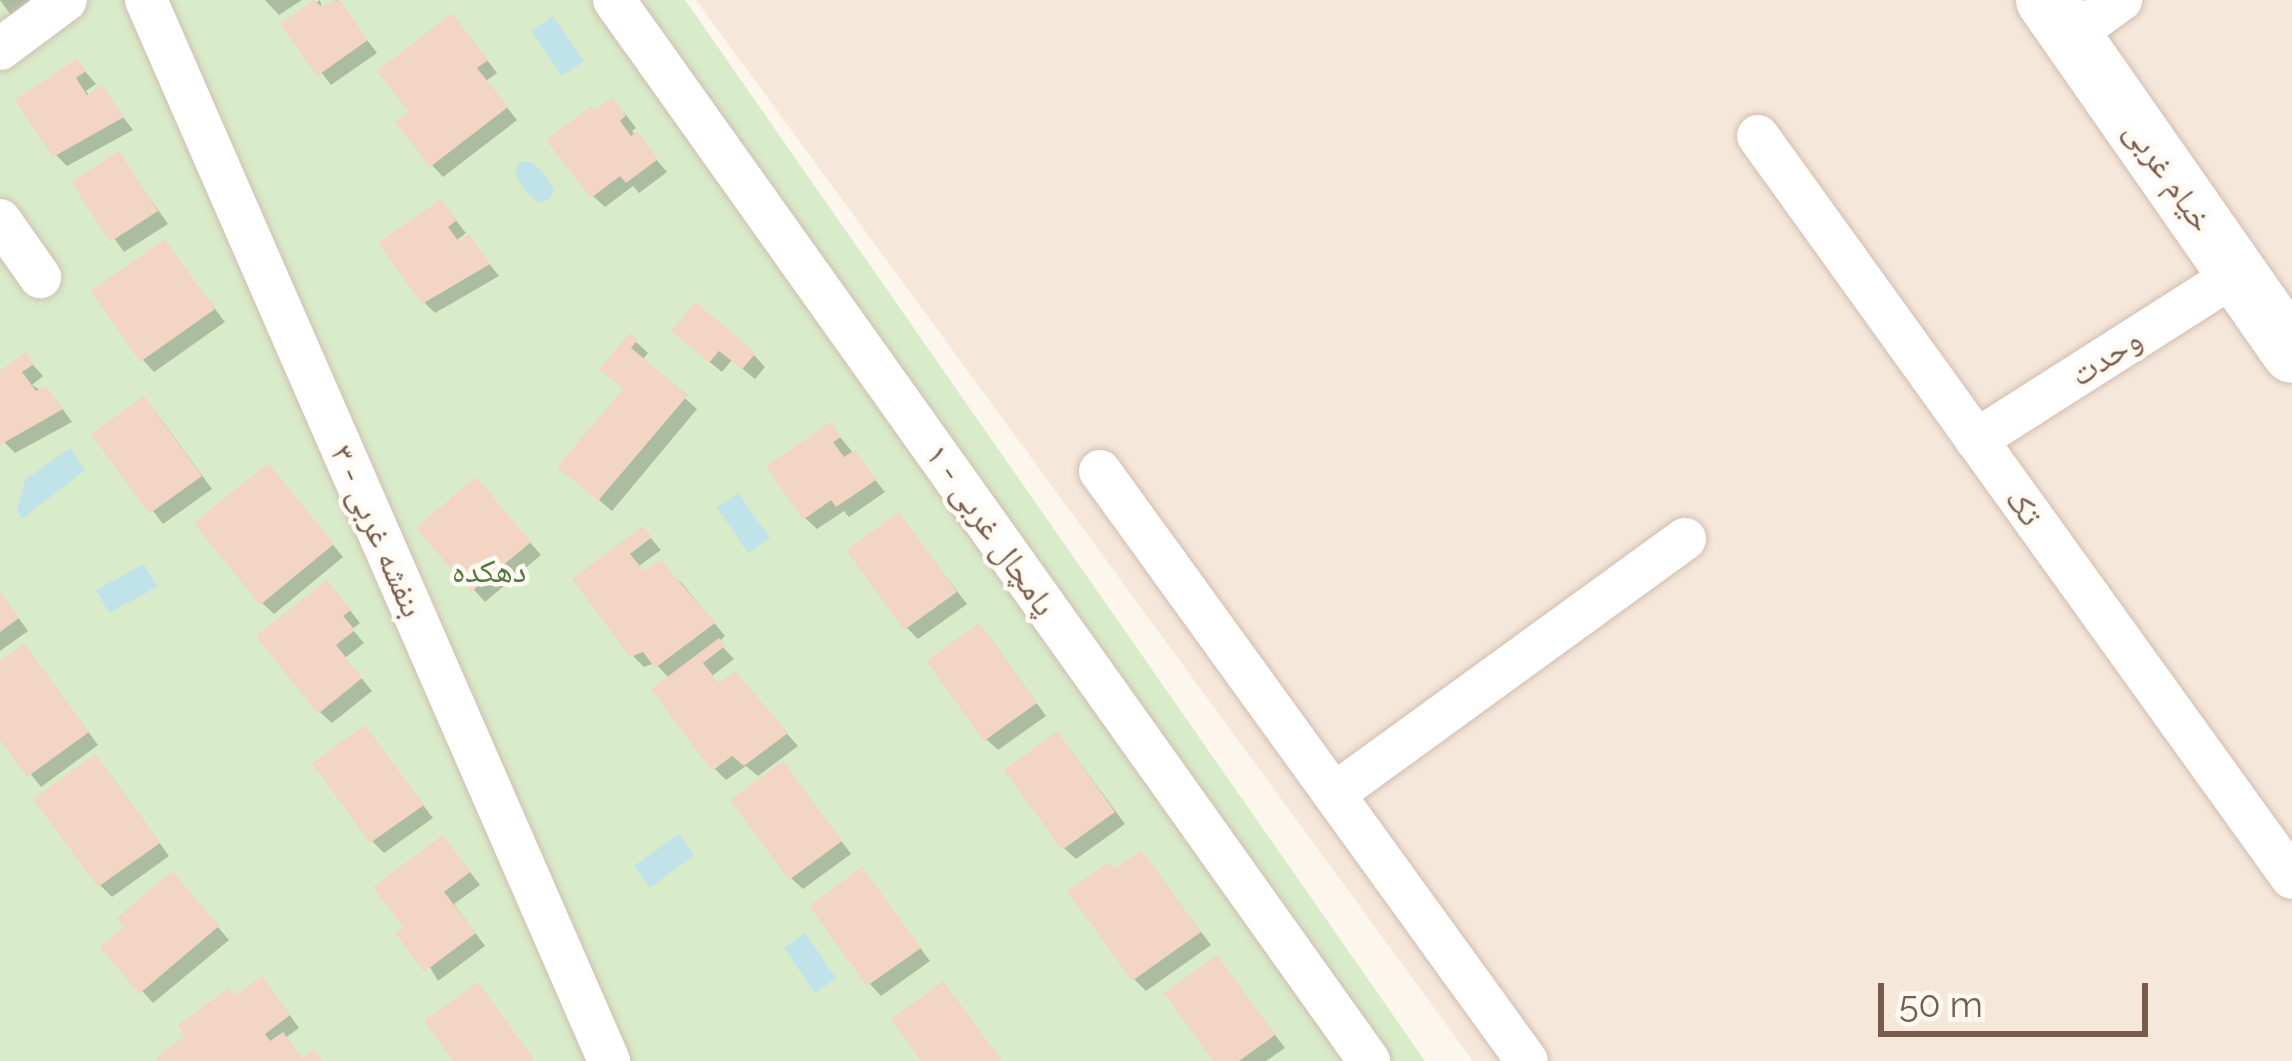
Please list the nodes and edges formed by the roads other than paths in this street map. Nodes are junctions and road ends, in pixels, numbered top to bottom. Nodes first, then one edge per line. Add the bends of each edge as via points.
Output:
1 (66, 0) edge
2 (146, 0) edge
3 (614, 0) edge
4 (2121, 0) edge
5 (2058, 18) edge
6 (0, 49) edge
7 (1758, 136) dead end
8 (0, 220) edge
9 (2237, 274) junction
10 (40, 277) dead end
11 (2292, 352) edge
12 (1976, 440) junction
13 (1100, 471) dead end
14 (1685, 539) dead end
15 (1334, 794) junction
16 (2292, 878) edge
17 (609, 1061) edge
18 (1369, 1061) edge
19 (1527, 1061) edge

1 - 6 street
2 - 17 street, بنفشه غربی - ۳
3 - 18 street, پامچال غربی - ۱
4 - 5 street
5 - 9 street, خیام غربی
7 - 12 street, تک
8 - 10 street
9 - 11 street, خیام غربی
9 - 12 street, وحدت
12 - 16 street, تک
13 - 15 street
14 - 15 street
15 - 19 street

